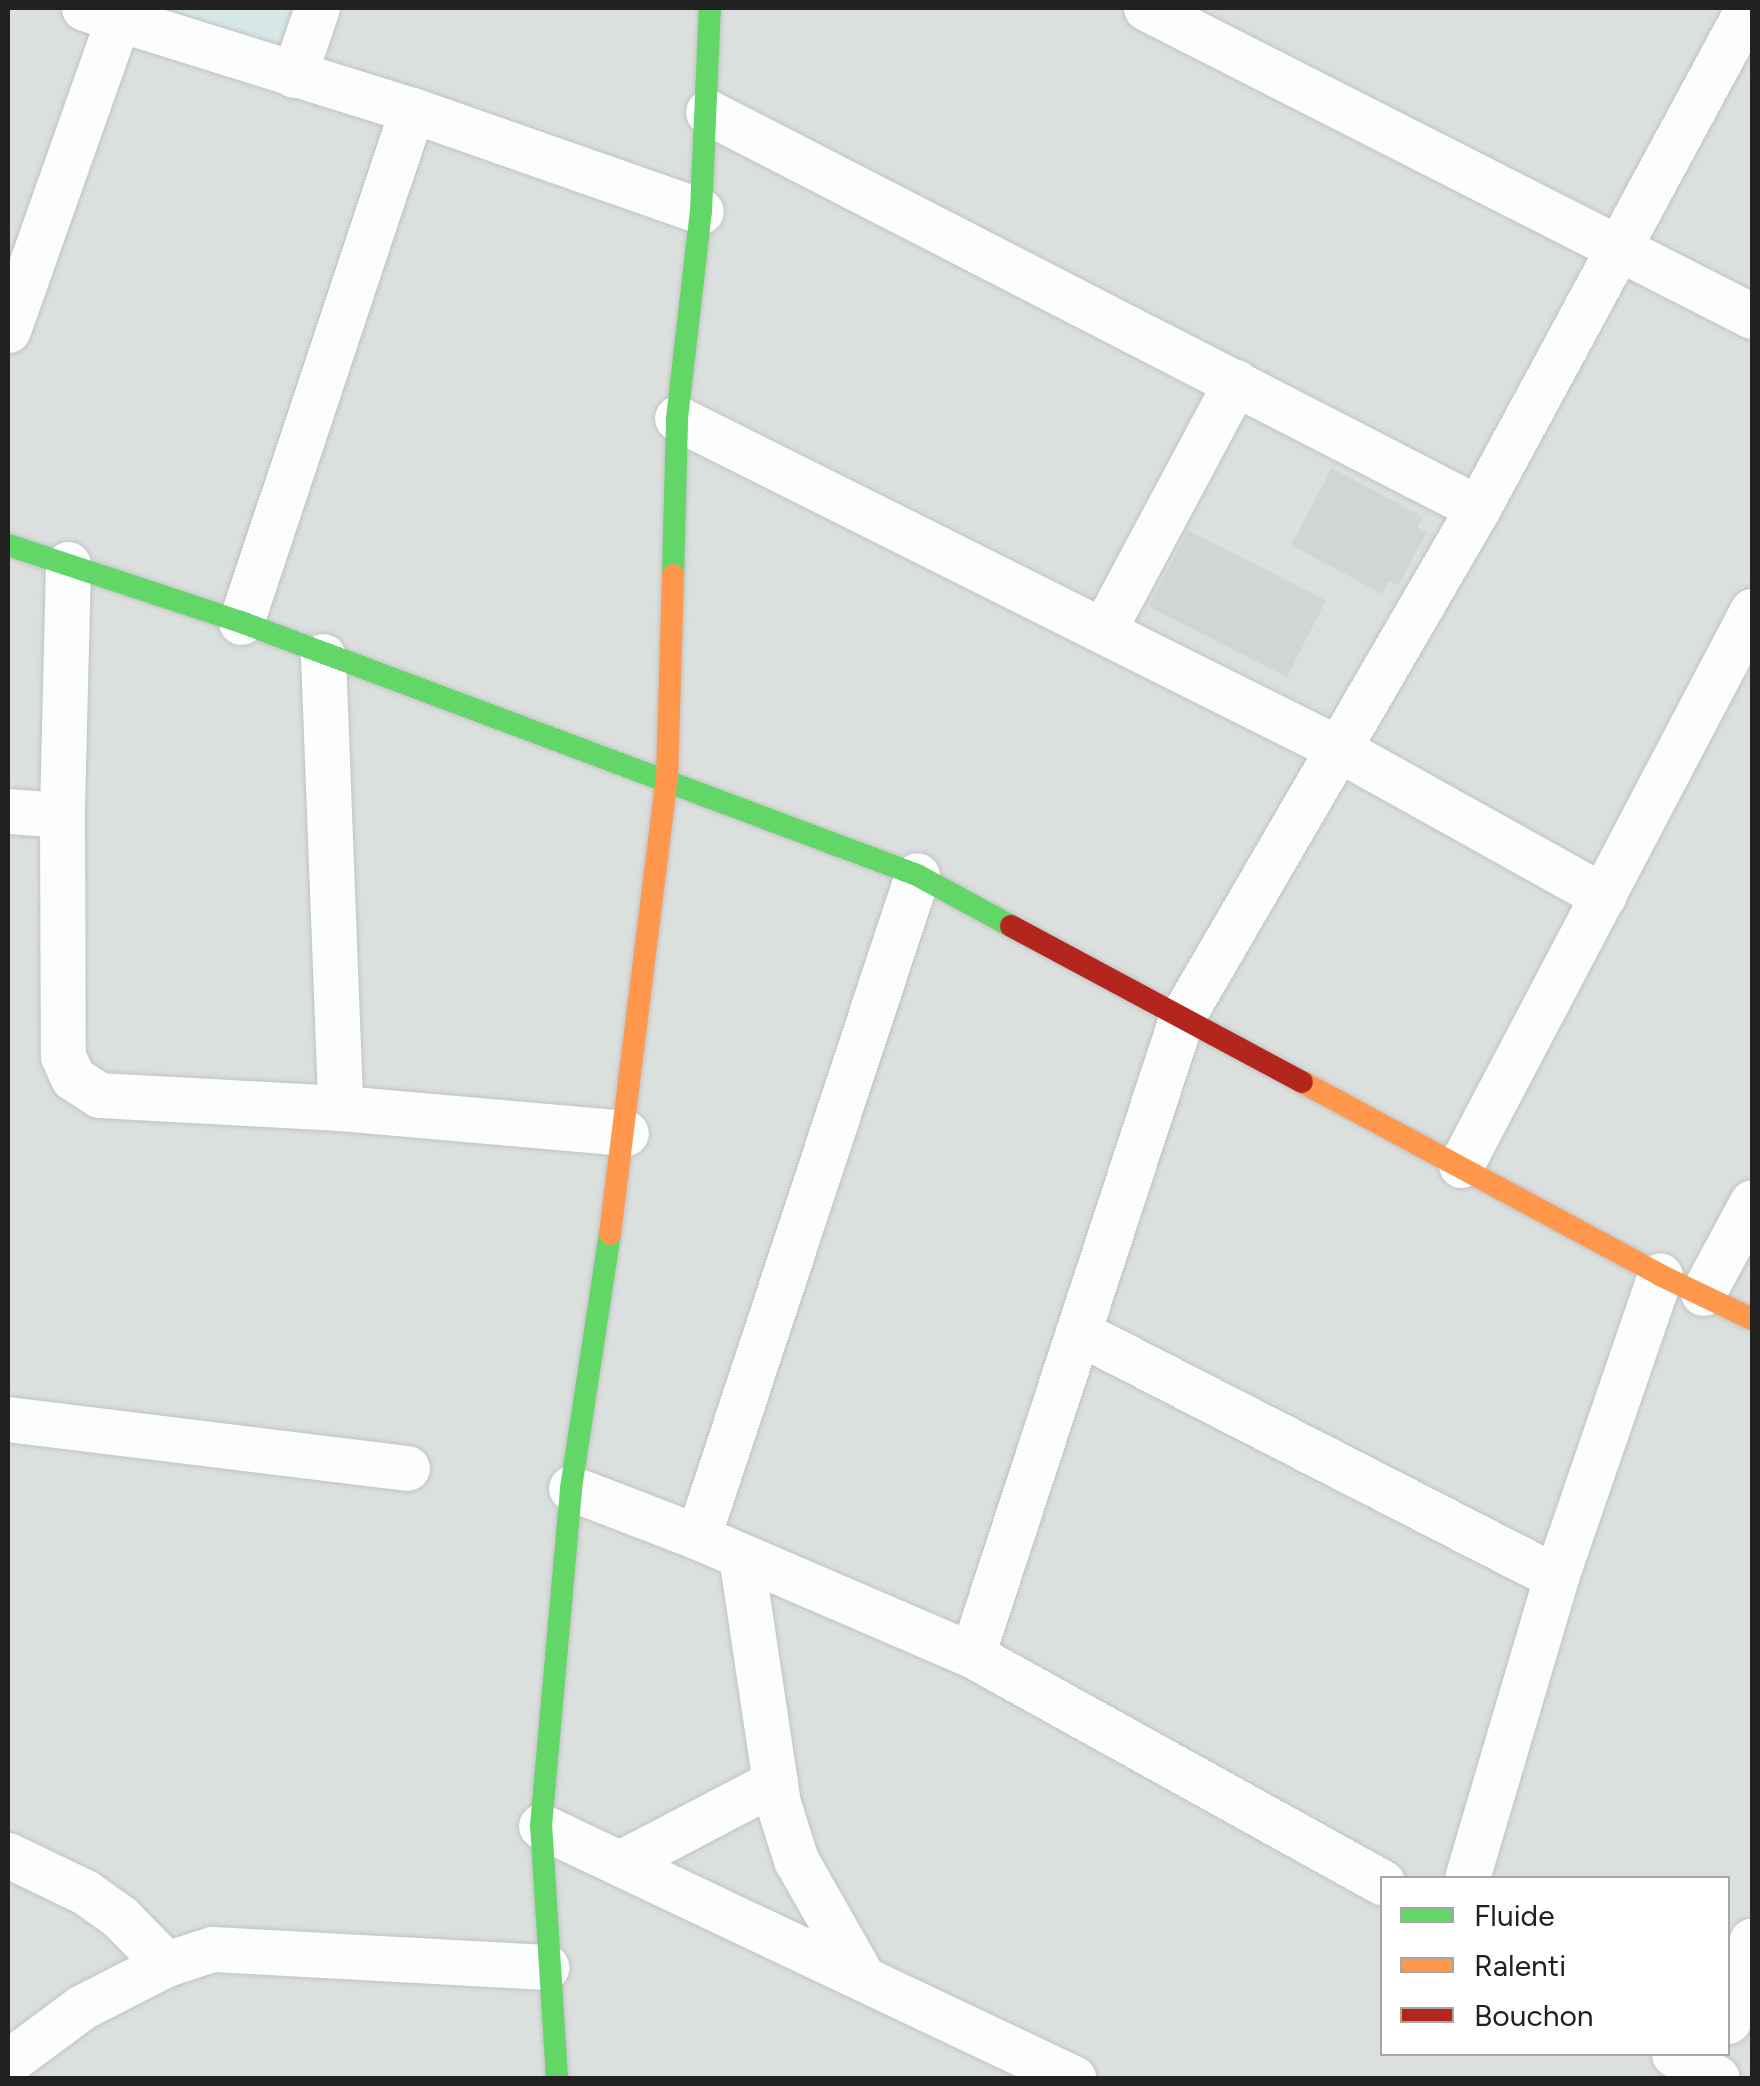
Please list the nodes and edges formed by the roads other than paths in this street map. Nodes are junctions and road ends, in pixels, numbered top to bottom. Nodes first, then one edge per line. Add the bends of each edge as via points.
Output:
1 (317, 8) edge
2 (710, 8) edge
3 (1146, 8) edge
4 (1748, 8) edge
5 (101, 13) edge
6 (294, 76) junction
7 (412, 110) junction
8 (708, 112) junction
9 (701, 211) junction
10 (1619, 248) junction
11 (1752, 316) edge
12 (8, 330) edge
13 (1236, 382) junction
14 (677, 418) junction
15 (1478, 508) junction
16 (8, 545) edge
17 (68, 564) junction
18 (241, 622) junction
19 (1104, 629) junction
20 (1747, 633) edge
21 (322, 656) junction
22 (1336, 748) junction
23 (667, 779) junction
24 (8, 811) edge
25 (62, 815) junction
26 (916, 875) junction
27 (1602, 896) junction
28 (1182, 1019) junction
29 (340, 1108) junction
30 (626, 1134) junction
31 (1462, 1164) junction
32 (1752, 1202) edge
33 (1660, 1275) junction
34 (1703, 1293) junction
35 (1752, 1319) edge
36 (1078, 1332) junction
37 (8, 1419) edge
38 (407, 1468) dead end
39 (571, 1488) junction
40 (698, 1537) junction
41 (741, 1556) junction
42 (1556, 1577) junction
43 (972, 1655) junction
44 (774, 1782) junction
45 (541, 1826) junction
46 (8, 1855) edge
47 (620, 1864) junction
48 (1468, 1876) edge
49 (1380, 1881) edge
50 (1752, 1940) edge
51 (166, 1964) junction
52 (547, 1967) junction
53 (863, 1978) junction
54 (1730, 2014) edge
55 (11, 2062) edge
56 (557, 2078) edge
57 (1073, 2078) edge

1 - 6 street
2 - 8 street
3 - 10 street
4 - 10 street
5 - 6 street
5 - 12 street
6 - 7 street
7 - 9 street
7 - 18 street
8 - 9 street
8 - 13 street
9 - 14 street
10 - 11 street
10 - 15 street
13 - 15 street
13 - 19 street
14 - 19 street
14 - 23 street
15 - 22 street
16 - 17 street
17 - 18 street
17 - 25 street
18 - 21 street
19 - 22 street
20 - 27 street
21 - 23 street
21 - 29 street
22 - 27 street
22 - 28 street
23 - 26 street
23 - 30 street
24 - 25 street
25 - 29 street via 63,1056 73,1078 99,1094
26 - 28 street
26 - 40 street
27 - 31 street
28 - 31 street
28 - 36 street
29 - 30 street
30 - 39 street
31 - 33 street
32 - 34 street
33 - 34 street
33 - 42 street
34 - 35 street
36 - 42 street
36 - 43 street
37 - 38 street
39 - 40 street
39 - 45 street
40 - 41 street
41 - 43 street
41 - 44 street
42 - 48 street
43 - 49 street
44 - 47 street
44 - 53 street via 796,1860
45 - 47 street
45 - 52 street
46 - 51 street via 85,1892
47 - 53 street
50 - 54 street
51 - 52 street via 212,1950
51 - 55 street via 82,2007
52 - 56 street
53 - 57 street

